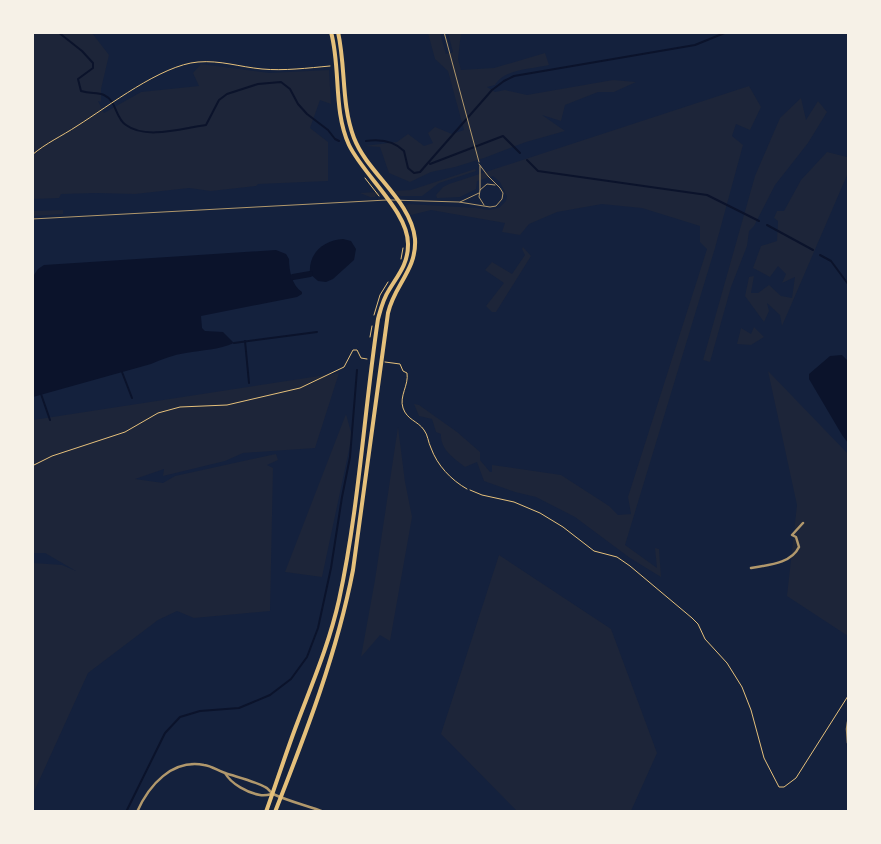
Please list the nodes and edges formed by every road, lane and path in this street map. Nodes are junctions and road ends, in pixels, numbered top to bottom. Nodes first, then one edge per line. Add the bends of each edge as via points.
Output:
1 (331, 32) edge
2 (338, 32) edge
3 (444, 32) edge
4 (332, 66) dead end
5 (32, 155) edge
6 (480, 164) junction
7 (368, 182) dead end
8 (498, 186) junction
9 (480, 191) junction
10 (378, 195) dead end
11 (388, 200) junction
12 (397, 200) junction
13 (459, 202) junction
14 (484, 205) junction
15 (32, 219) edge
16 (403, 245) dead end
17 (400, 260) dead end
18 (389, 281) dead end
19 (374, 315) dead end
20 (373, 322) dead end
21 (371, 339) dead end
22 (369, 352) dead end
23 (390, 362) dead end
24 (32, 466) edge
25 (467, 489) dead end
26 (470, 490) dead end
27 (803, 523) dead end
28 (751, 568) dead end
29 (848, 696) edge
30 (848, 722) edge
31 (848, 743) edge
32 (225, 773) junction
33 (272, 794) junction
34 (281, 796) junction
35 (137, 812) edge
36 (266, 812) edge
37 (275, 812) edge
38 (324, 812) edge

1 - 11 main road via 344,130 354,153
2 - 12 main road via 346,110 354,138
3 - 6 lane
4 - 5 path via 280,70 196,62 167,72 124,96
6 - 8 lane
6 - 9 lane
7 - 10 path
8 - 9 lane via 487,184
8 - 14 lane via 503,193 500,202 493,206
9 - 13 lane
9 - 14 lane
11 - 12 lane
11 - 15 lane
11 - 33 main road via 406,228 407,255 402,271 383,301 378,319 346,565 332,626
12 - 13 lane
12 - 34 main road via 412,226 414,254 388,313 353,570 326,673
13 - 14 lane
16 - 17 path
18 - 19 path via 380,295
20 - 21 path
22 - 24 path via 368,359 361,358 357,350 353,350 344,367 300,388 227,405 180,407 158,413 125,432 52,456
23 - 25 path via 400,364 408,375 402,399 406,414 426,431 431,450 442,468
26 - 29 path via 540,513 594,551 617,557 692,618 739,682 751,710 764,758 779,787 791,783 801,771
27 - 28 street via 792,535 796,537 796,552 785,560
30 - 31 street
32 - 33 street via 265,787
32 - 33 street via 228,780 256,794
32 - 35 street via 198,764 174,769 149,789
33 - 34 street
33 - 36 main road
34 - 37 main road
34 - 38 street

